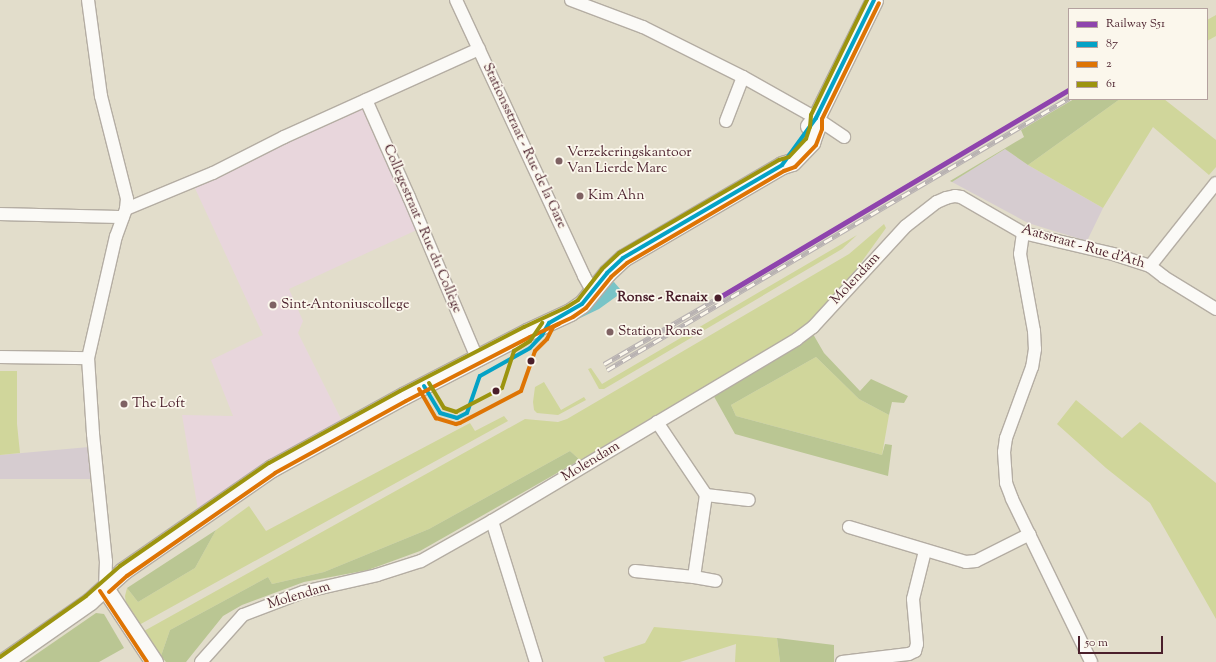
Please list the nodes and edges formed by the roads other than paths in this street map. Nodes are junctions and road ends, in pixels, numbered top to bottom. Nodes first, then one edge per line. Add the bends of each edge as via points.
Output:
1 (88, 0) edge
2 (456, 0) edge
3 (571, 0) edge
4 (874, 0) edge
5 (479, 50) junction
6 (743, 77) junction
7 (366, 100) junction
8 (816, 118) junction
9 (726, 121) dead end
10 (844, 137) dead end
11 (1216, 183) edge
12 (946, 198) joint
13 (124, 213) junction
14 (0, 214) edge
15 (1023, 233) junction
16 (1150, 266) junction
17 (593, 292) junction
18 (1216, 309) edge
19 (0, 357) edge
20 (88, 358) junction
21 (477, 358) junction
22 (657, 422) junction
23 (706, 495) junction
24 (749, 500) dead end
25 (492, 521) junction
26 (849, 527) dead end
27 (1030, 534) junction
28 (925, 551) junction
29 (635, 571) dead end
30 (694, 577) junction
31 (716, 581) dead end
32 (105, 588) junction
33 (3, 662) edge
34 (154, 662) edge
35 (201, 662) edge
36 (536, 662) edge
37 (842, 662) edge
38 (1091, 662) edge

1 - 13 street via 102,96 127,192
2 - 5 street, Stationsstraat - Rue de la Gare
3 - 6 street via 643,27
4 - 8 street
5 - 7 street
5 - 17 street, Stationsstraat - Rue de la Gare
6 - 8 street
6 - 9 street
7 - 13 street
7 - 21 street, Collegestraat - Rue du Collège
8 - 10 street
8 - 17 street via 816,128 809,144 792,162 782,165 623,258 607,273
11 - 16 street
12 - 15 street, Aatstraat - Rue d'Ath via 961,197
12 - 22 street, Molendam via 906,226 812,327 797,339
13 - 14 street
13 - 20 street via 116,236
15 - 16 street, Aatstraat - Rue d'Ath via 1113,254
15 - 27 street via 1020,254 1035,349 1032,367 1006,438 1004,452 1006,483
16 - 18 street, Aatstraat - Rue d'Ath
17 - 21 street via 570,312
19 - 20 street
20 - 32 street via 106,561
21 - 32 street via 272,468 123,570
22 - 23 street
22 - 25 street, Molendam
23 - 24 street
23 - 30 street
25 - 35 street, Molendam via 421,561 399,569 303,592 243,616
25 - 36 street
26 - 28 street
27 - 28 street via 976,561 966,562
27 - 38 street
28 - 37 street via 913,599 917,644 915,651 909,654
29 - 30 street
30 - 31 street
32 - 33 street via 54,628
32 - 34 street

